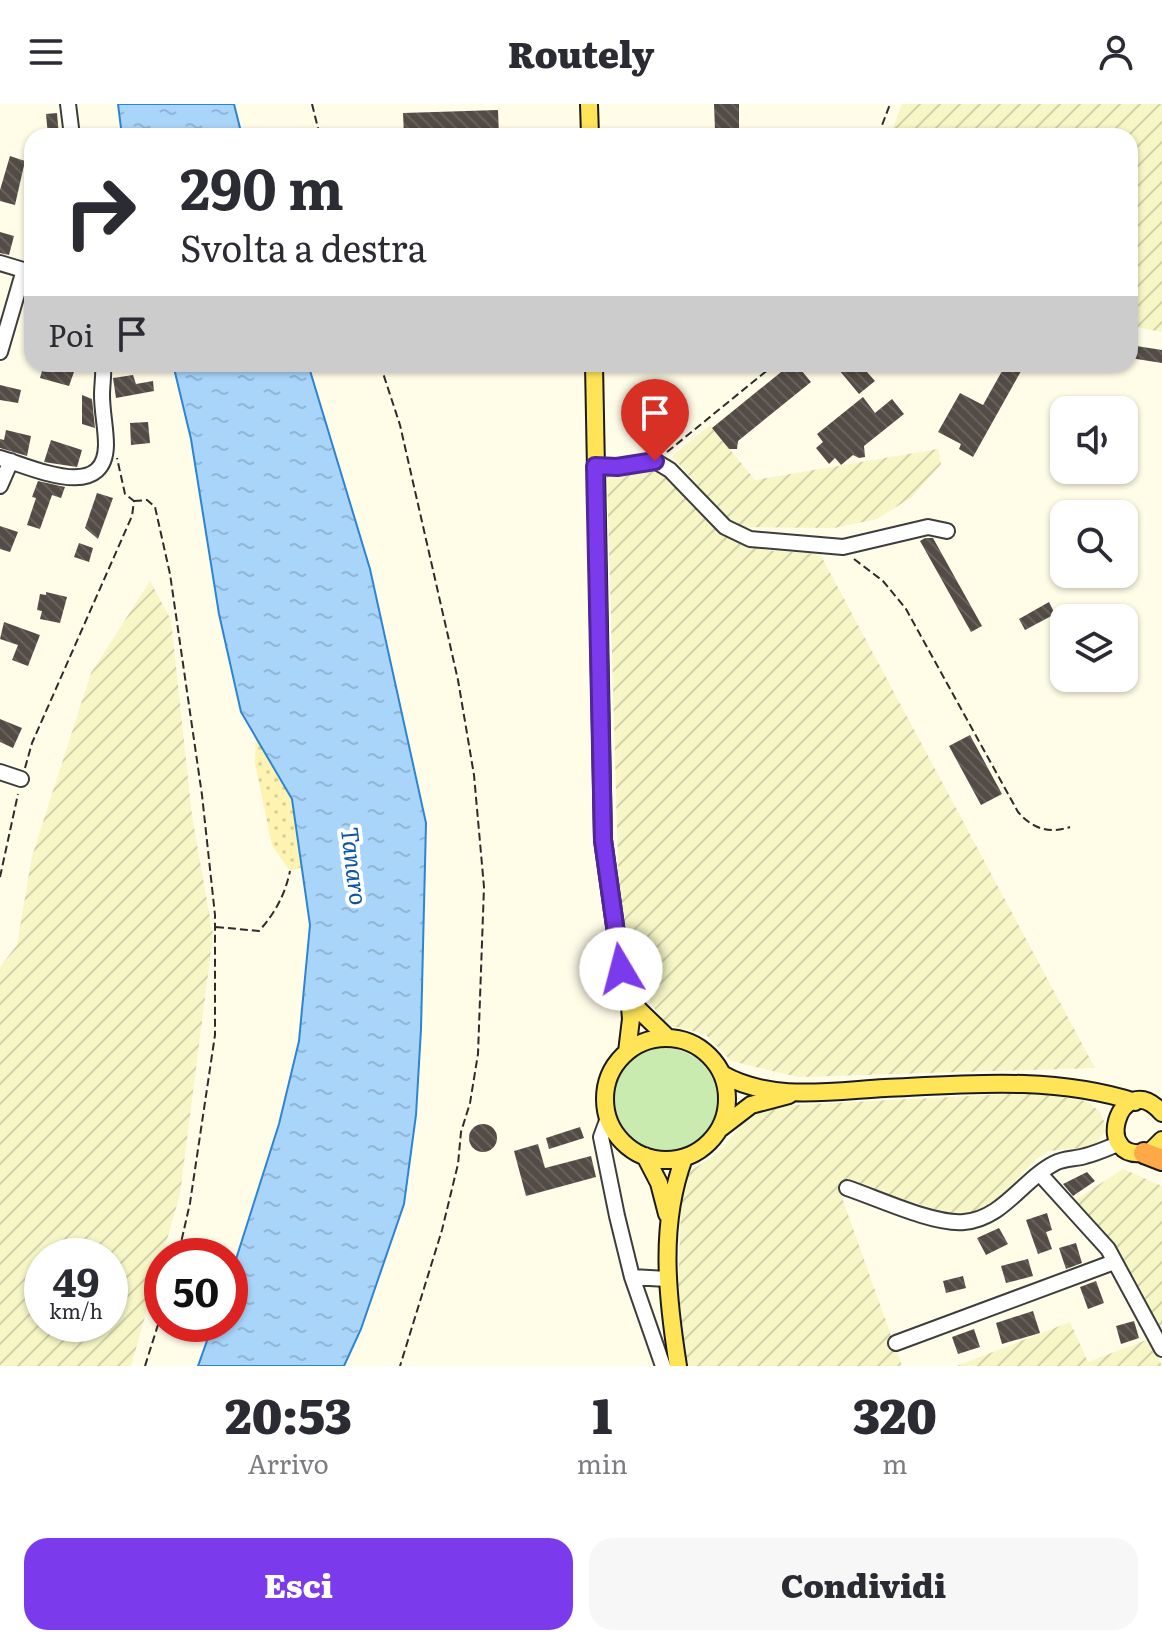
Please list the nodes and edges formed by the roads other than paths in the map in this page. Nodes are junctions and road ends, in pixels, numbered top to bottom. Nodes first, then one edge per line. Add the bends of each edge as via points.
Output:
1 (68, 104) edge
2 (589, 104) edge
3 (71, 128) edge
4 (590, 128) edge
5 (0, 263) edge
6 (24, 270) edge
7 (24, 283) edge
8 (0, 352) edge
9 (103, 372) edge
10 (594, 372) edge
11 (5, 459) edge
12 (595, 466) junction
13 (0, 486) edge
14 (947, 531) dead end
15 (828, 546) junction
16 (844, 550) road end
17 (0, 772) edge
18 (21, 779) road end
19 (629, 995) junction
20 (668, 1038) junction
21 (627, 1052) junction
22 (722, 1074) junction
23 (1070, 1087) junction
24 (798, 1093) junction
25 (1135, 1102) junction
26 (1162, 1113) edge
27 (608, 1118) junction
28 (1116, 1118) junction
29 (720, 1128) junction
30 (1162, 1140) edge
31 (1120, 1143) junction
32 (645, 1156) junction
33 (1153, 1156) edge
34 (684, 1158) junction
35 (1040, 1174) junction
36 (847, 1188) dead end
37 (668, 1219) junction
38 (1114, 1262) junction
39 (632, 1277) junction
40 (667, 1279) junction
41 (896, 1343) dead end
42 (1162, 1349) edge
43 (663, 1366) edge
44 (678, 1366) edge

1 - 3 street
2 - 4 main road
5 - 6 street
7 - 8 street
9 - 11 street via 106,446 103,465 94,475 64,477
10 - 12 main road
11 - 13 street
12 - 15 street via 655,461 736,534
12 - 19 main road via 603,840
14 - 15 street via 928,527 845,547
15 - 16 street
17 - 18 street
19 - 20 main road
19 - 21 main road
20 - 21 main road
20 - 22 main road via 701,1049
21 - 27 main road via 607,1082
22 - 24 main road via 750,1087
22 - 29 main road via 727,1092
23 - 24 main road via 988,1083
23 - 25 main road
23 - 28 main road via 1102,1102
24 - 29 main road via 751,1105
25 - 26 main road via 1150,1103
25 - 28 main road
27 - 32 main road via 616,1135
27 - 39 street via 601,1137
28 - 31 main road
29 - 34 main road
30 - 33 main road
31 - 33 main road
31 - 35 street via 1056,1162
32 - 34 main road
32 - 37 main road
34 - 37 main road
35 - 36 street via 1000,1207 965,1222 949,1222
35 - 38 street
37 - 40 main road
38 - 41 street
38 - 42 street
39 - 40 street
39 - 43 street
40 - 44 main road

